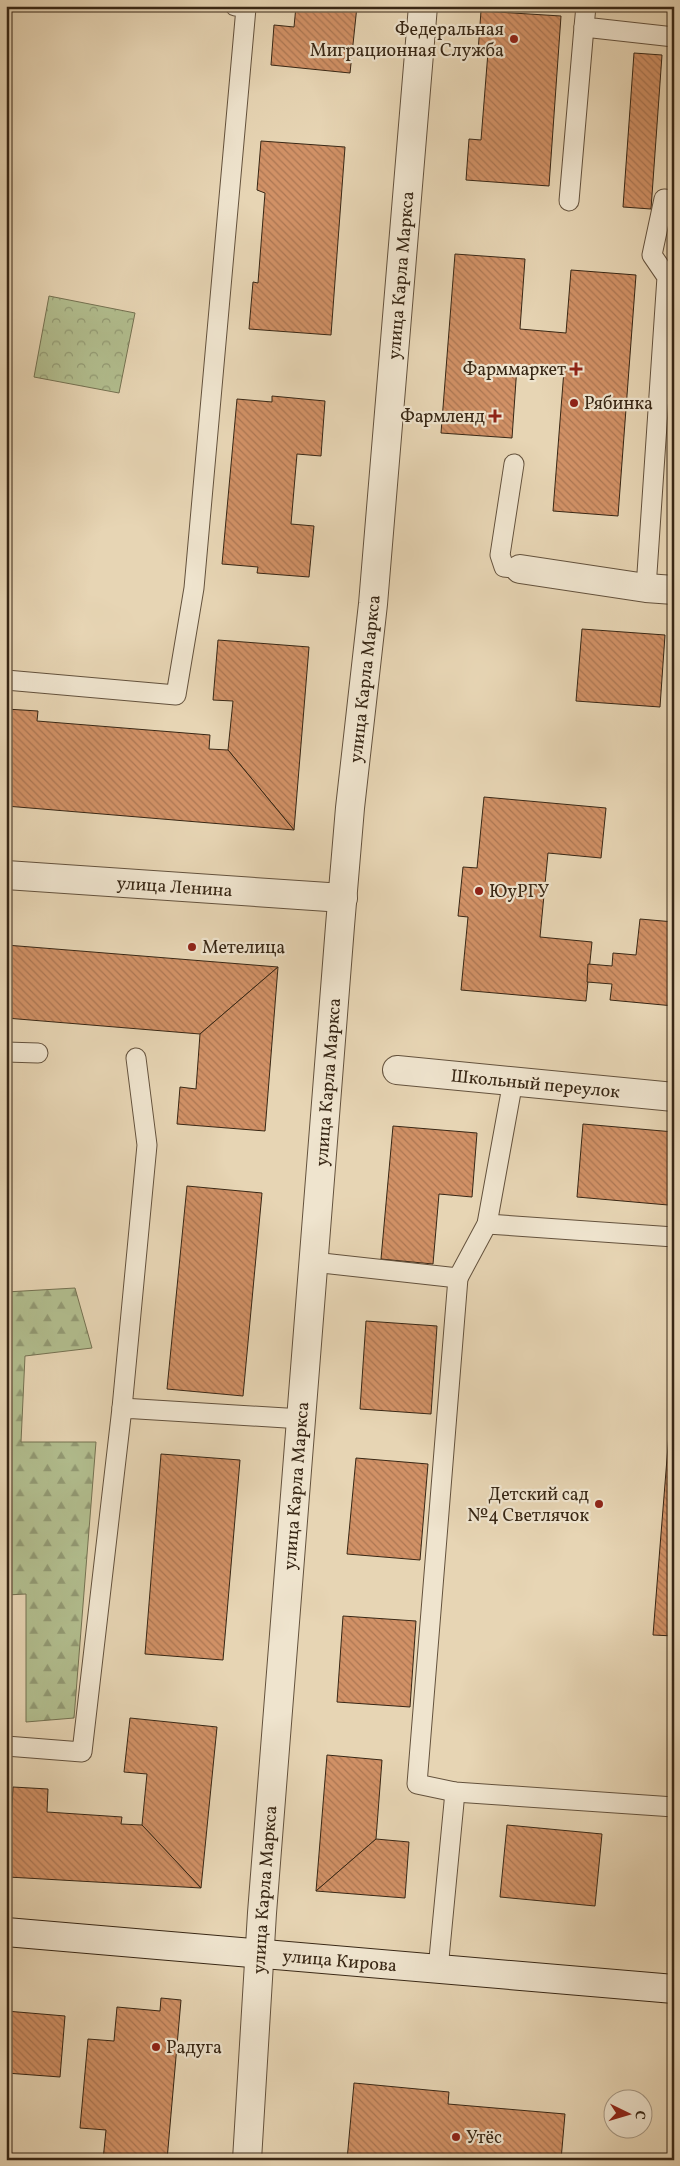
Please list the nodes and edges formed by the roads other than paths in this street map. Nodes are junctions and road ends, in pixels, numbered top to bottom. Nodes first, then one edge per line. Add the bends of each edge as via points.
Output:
1 (235, 6) edge
2 (423, 6) edge
3 (586, 6) edge
4 (584, 27) junction
5 (674, 37) edge
6 (674, 200) edge
7 (569, 201) dead end
8 (514, 464) dead end
9 (505, 568) joint
10 (646, 588) junction
11 (674, 590) edge
12 (6, 680) edge
13 (6, 875) edge
14 (343, 898) junction
15 (6, 1052) edge
16 (38, 1053) dead end
17 (136, 1058) dead end
18 (397, 1070) dead end
19 (513, 1081) junction
20 (674, 1098) edge
21 (487, 1224) junction
22 (674, 1237) edge
23 (314, 1262) junction
24 (458, 1278) junction
25 (122, 1408) junction
26 (302, 1418) junction
27 (6, 1746) edge
28 (455, 1792) junction
29 (674, 1807) edge
30 (6, 1932) edge
31 (260, 1954) junction
32 (438, 1969) junction
33 (674, 1989) edge
34 (247, 2160) edge

1 - 12 lane via 246,8 194,588 176,695
2 - 14 street, улица Карла Маркса via 373,604
3 - 4 lane
4 - 5 lane
4 - 7 lane
6 - 10 lane via 664,199 652,255 667,277
8 - 9 lane via 500,555
9 - 10 street
10 - 11 street
13 - 14 street, улица Ленина
14 - 23 street, улица Карла Маркса
15 - 16 lane
17 - 25 lane via 147,1145
18 - 19 street, Школьный переулок
19 - 20 street, Школьный переулок
19 - 21 lane
21 - 22 lane
21 - 24 lane
23 - 24 lane
23 - 26 street, улица Карла Маркса
24 - 28 lane via 417,1784
25 - 26 lane
25 - 27 lane via 82,1752
26 - 31 street, улица Карла Маркса
28 - 29 lane
28 - 32 lane
30 - 31 street, улица Кирова
31 - 32 street, улица Кирова
31 - 34 street, улица Карла Маркса
32 - 33 street, улица Кирова

